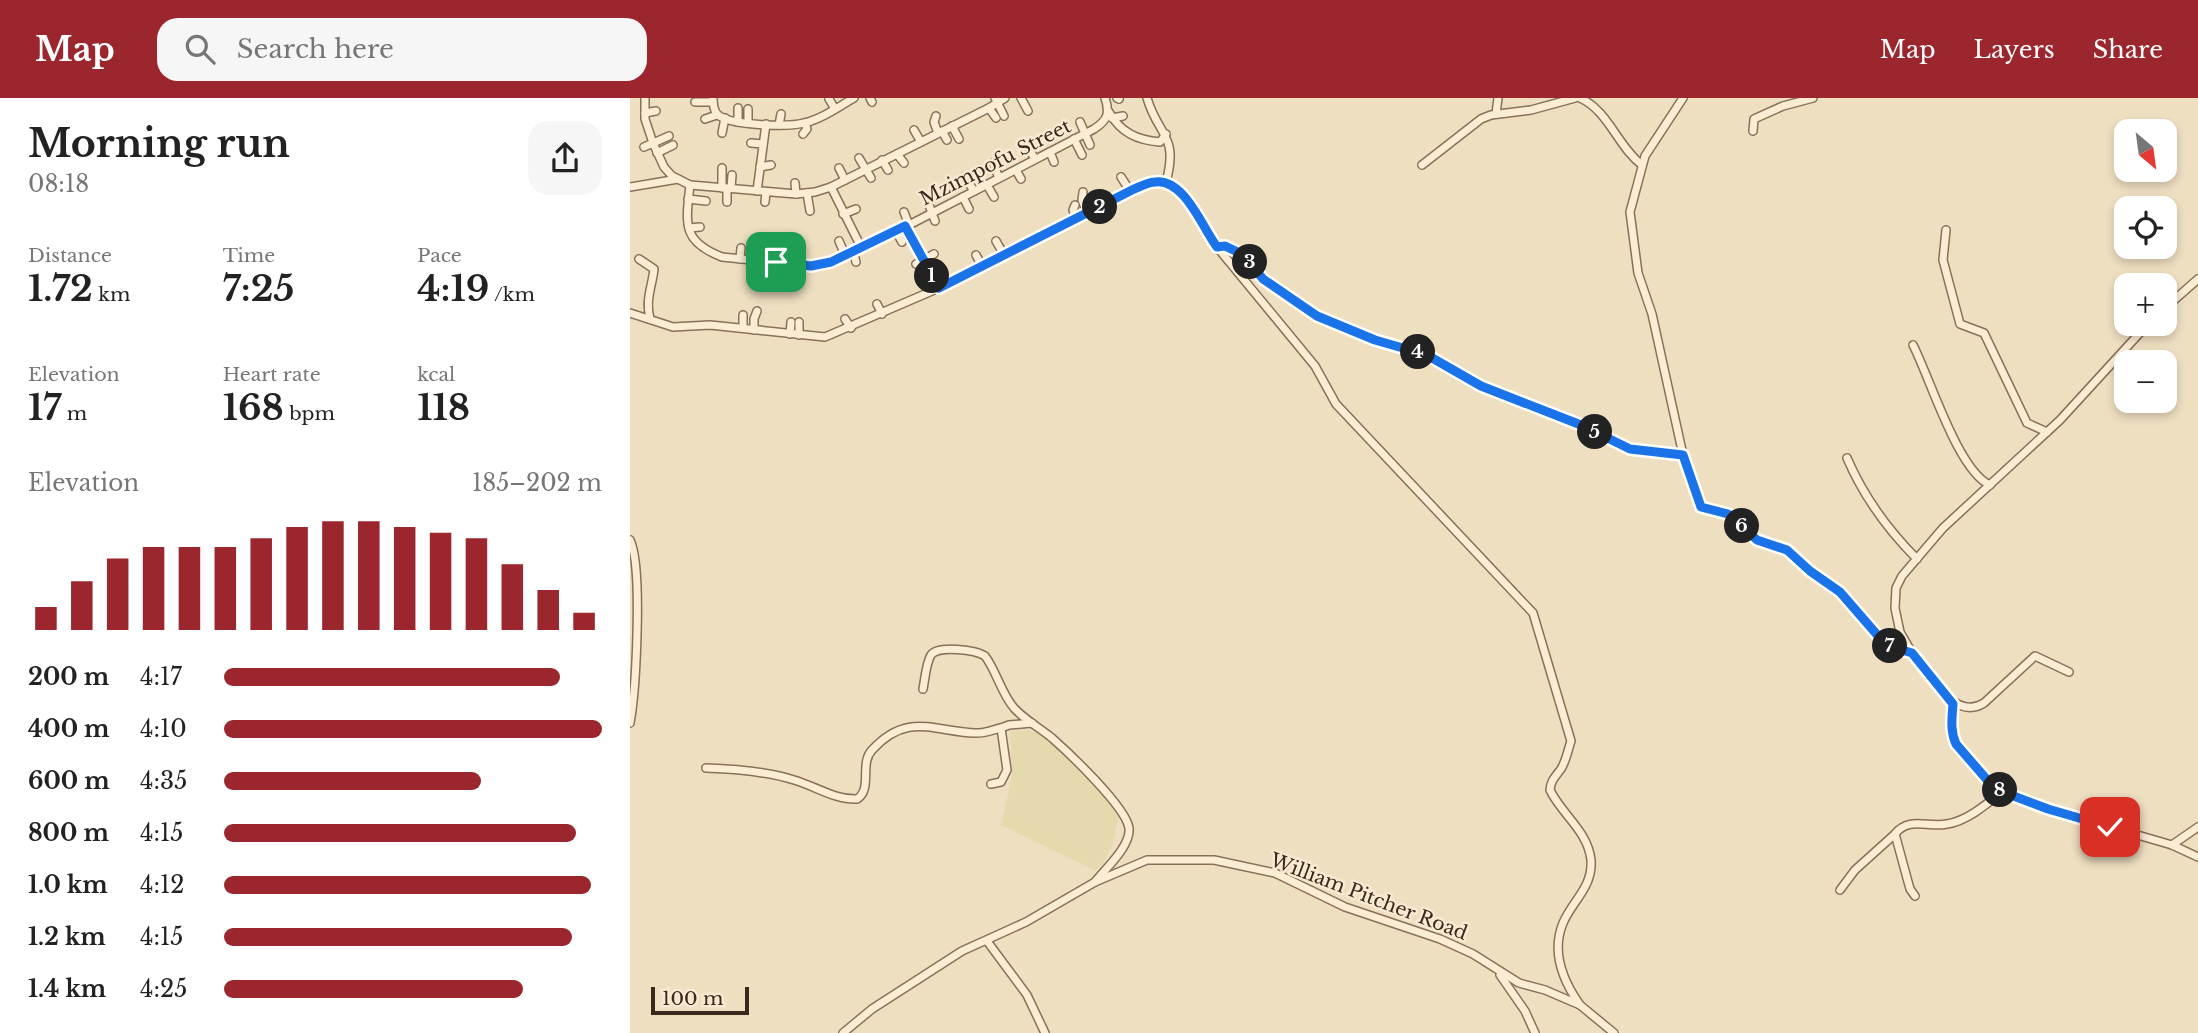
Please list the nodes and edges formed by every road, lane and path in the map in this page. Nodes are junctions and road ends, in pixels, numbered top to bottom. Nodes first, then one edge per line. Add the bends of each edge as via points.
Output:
1 (635, 98) edge
2 (853, 98) edge
3 (1005, 98) edge
4 (1021, 98) edge
5 (1147, 98) edge
6 (1498, 98) edge
7 (1578, 98) edge
8 (1683, 98) edge
9 (1813, 98) edge
10 (645, 99) edge
11 (829, 99) edge
12 (713, 100) edge
13 (695, 102) dead end
14 (994, 103) edge
15 (1104, 103) edge
16 (738, 108) dead end
17 (748, 109) dead end
18 (835, 109) junction
19 (656, 111) dead end
20 (1028, 111) dead end
21 (645, 113) junction
22 (781, 114) dead end
23 (1496, 114) junction
24 (1111, 115) junction
25 (721, 116) junction
26 (1123, 116) dead end
27 (936, 117) dead end
28 (1000, 117) dead end
29 (705, 119) dead end
30 (738, 122) junction
31 (748, 122) junction
32 (1080, 122) dead end
33 (766, 124) junction
34 (809, 124) junction
35 (779, 125) junction
36 (952, 126) junction
37 (914, 130) dead end
38 (1752, 131) dead end
39 (940, 132) junction
40 (722, 133) dead end
41 (803, 134) dead end
42 (1085, 134) junction
43 (1166, 134) junction
44 (669, 136) dead end
45 (959, 139) dead end
46 (1074, 139) junction
47 (947, 140) dead end
48 (921, 142) junction
49 (751, 143) dead end
50 (653, 144) junction
51 (763, 144) junction
52 (772, 144) dead end
53 (673, 145) dead end
54 (1090, 145) dead end
55 (644, 147) dead end
56 (1029, 149) dead end
57 (905, 150) junction
58 (1050, 152) junction
59 (657, 153) junction
60 (897, 154) junction
61 (1082, 155) dead end
62 (912, 157) dead end
63 (859, 158) dead end
64 (1035, 159) junction
65 (883, 160) junction
66 (1054, 162) dead end
67 (904, 163) dead end
68 (993, 163) dead end
69 (771, 165) dead end
70 (1422, 165) dead end
71 (1642, 166) junction
72 (760, 167) junction
73 (722, 168) dead end
74 (839, 168) dead end
75 (866, 169) junction
76 (888, 170) dead end
77 (1016, 170) junction
78 (732, 175) dead end
79 (965, 177) dead end
80 (1122, 177) dead end
81 (871, 178) dead end
82 (999, 178) junction
83 (678, 179) junction
84 (1021, 179) dead end
85 (845, 180) junction
86 (1166, 182) junction
87 (795, 183) dead end
88 (986, 184) junction
89 (690, 185) junction
90 (630, 187) edge
91 (831, 187) junction
92 (727, 188) junction
93 (757, 191) junction
94 (974, 191) junction
95 (1130, 191) junction
96 (766, 192) junction
97 (1083, 192) dead end
98 (785, 193) junction
99 (807, 193) junction
100 (796, 194) junction
101 (963, 197) junction
102 (994, 197) dead end
103 (688, 199) junction
104 (706, 201) dead end
105 (727, 202) dead end
106 (765, 202) dead end
107 (784, 203) dead end
108 (1075, 205) dead end
109 (856, 209) dead end
110 (934, 209) junction
111 (969, 209) dead end
112 (810, 211) dead end
113 (904, 212) dead end
114 (1087, 213) junction
115 (843, 214) junction
116 (948, 214) dead end
117 (1076, 219) junction
118 (936, 221) dead end
119 (907, 226) junction
120 (699, 227) dead end
121 (689, 228) junction
122 (1946, 230) dead end
123 (896, 231) junction
124 (838, 241) dead end
125 (996, 241) dead end
126 (902, 242) dead end
127 (863, 247) junction
128 (1217, 247) junction
129 (741, 248) dead end
130 (776, 248) dead end
131 (785, 249) dead end
132 (849, 253) junction
133 (934, 254) dead end
134 (976, 255) dead end
135 (1004, 255) junction
136 (868, 256) dead end
137 (639, 259) dead end
138 (740, 259) junction
139 (856, 262) dead end
140 (920, 262) junction
141 (780, 263) junction
142 (799, 265) junction
143 (982, 266) junction
144 (2198, 279) edge
145 (796, 280) dead end
146 (939, 288) junction
147 (2177, 297) edge
148 (877, 304) dead end
149 (757, 311) dead end
150 (630, 313) edge
151 (882, 314) junction
152 (743, 315) dead end
153 (650, 319) junction
154 (795, 322) dead end
155 (743, 328) junction
156 (754, 330) junction
157 (795, 334) junction
158 (2137, 336) edge
159 (1913, 345) dead end
160 (2047, 432) junction
161 (1683, 455) junction
162 (1847, 458) dead end
163 (1990, 485) junction
164 (630, 540) edge
165 (1917, 559) junction
166 (1900, 632) junction
167 (1886, 645) junction
168 (1912, 653) junction
169 (2069, 672) dead end
170 (923, 689) dead end
171 (1953, 704) junction
172 (630, 723) edge
173 (1033, 723) junction
174 (1001, 728) junction
175 (706, 768) dead end
176 (991, 784) dead end
177 (2003, 792) junction
178 (2198, 827) edge
179 (1895, 834) junction
180 (2172, 845) junction
181 (2198, 857) edge
182 (1095, 882) junction
183 (1840, 891) dead end
184 (1914, 896) dead end
185 (987, 941) junction
186 (1497, 971) junction
187 (1580, 1005) junction
188 (844, 1033) edge
189 (1045, 1033) edge
190 (1535, 1033) edge
191 (1614, 1033) edge

1 - 10 street
2 - 18 street
3 - 14 street
4 - 20 street
5 - 43 street
6 - 23 street
7 - 23 street
7 - 71 street via 1596,107
8 - 71 street
9 - 38 street via 1763,114 1754,119
10 - 21 street
11 - 18 street
12 - 13 street
12 - 25 street
14 - 28 street
14 - 36 street
15 - 24 street
16 - 30 street
17 - 31 street
18 - 34 street
19 - 21 street
21 - 50 street
22 - 35 street
23 - 70 street via 1481,120
24 - 26 street
24 - 42 street, Mzimpofu Street
24 - 43 street via 1122,130 1145,141 1160,142
25 - 29 street
25 - 30 street
25 - 40 street
27 - 39 street
30 - 31 street
31 - 33 street
32 - 42 street
33 - 35 street
33 - 51 street
34 - 35 street
34 - 41 street
36 - 39 street
36 - 45 street
37 - 48 street
39 - 47 street
39 - 48 street
42 - 46 street, Mzimpofu Street
42 - 54 street
43 - 86 street via 1172,162
44 - 50 street
46 - 58 street, Mzimpofu Street
46 - 61 street
48 - 57 street
49 - 51 street
50 - 55 street
50 - 59 street
51 - 52 street
51 - 72 street
53 - 59 street
56 - 64 street
57 - 60 street
57 - 62 street
58 - 64 street, Mzimpofu Street
58 - 66 street
59 - 83 street
60 - 65 street
60 - 67 street
63 - 75 street
64 - 77 street, Mzimpofu Street
65 - 75 street
65 - 76 street
68 - 82 street
69 - 72 street
71 - 161 street via 1630,212 1636,260
72 - 93 street
73 - 92 street
74 - 85 street
75 - 81 street
75 - 85 street
77 - 82 street, Mzimpofu Street
77 - 84 street
78 - 92 street
79 - 94 street
80 - 95 street
82 - 88 street, Mzimpofu Street
83 - 89 street
83 - 90 street
85 - 91 street
86 - 95 street via 1154,181
86 - 128 street via 1178,188
87 - 100 street
88 - 94 street, Mzimpofu Street
88 - 102 street
89 - 92 street
89 - 103 street
91 - 99 street
91 - 115 street via 835,206
92 - 93 street
92 - 105 street
93 - 96 street
94 - 101 street, Mzimpofu Street
95 - 114 street
96 - 98 street
96 - 106 street
97 - 114 street
98 - 100 street
98 - 107 street
99 - 100 street
99 - 112 street
101 - 110 street, Mzimpofu Street
101 - 111 street
103 - 104 street
103 - 121 street
108 - 117 street
109 - 115 street
110 - 116 street
110 - 118 street
110 - 119 street, Mzimpofu Street
113 - 119 street
114 - 117 street
115 - 127 street
117 - 135 street
119 - 123 street, Mzimpofu Street
119 - 140 street
120 - 121 street
121 - 138 street, Mzimpofu Street via 695,243 708,252
122 - 160 street via 1942,260 1960,324 1984,333 2027,423
123 - 126 street
123 - 127 street, Mzimpofu Street
124 - 132 street
125 - 135 street
127 - 132 street, Mzimpofu Street
127 - 136 street
128 - 161 street via 1244,255 1263,279 1317,316 1427,355 1481,386 1630,449
128 - 187 street via 1315,366 1336,404 1533,613 1571,741 1550,790 1586,840 1591,859 1590,877 1563,923 1560,939 1560,969
129 - 138 street
130 - 141 street
131 - 141 street
132 - 139 street
132 - 142 street, Mzimpofu Street via 831,262
133 - 140 street
134 - 143 street
135 - 143 street
137 - 153 street via 654,269 648,292
138 - 141 street, Mzimpofu Street
140 - 146 street
141 - 142 street, Mzimpofu Street
142 - 145 street
143 - 146 street
144 - 147 street
146 - 151 street
148 - 151 street
149 - 156 street
150 - 153 street
151 - 157 street via 844,325 825,337
152 - 155 street
153 - 155 street via 673,327
154 - 157 street
155 - 156 street
156 - 157 street
158 - 160 street
159 - 163 street via 1956,442 1979,478
160 - 163 street
161 - 167 street via 1701,507 1728,514 1757,540 1787,550 1846,598
162 - 165 street via 1894,536
163 - 165 street
164 - 172 street via 636,588 635,690
165 - 166 street via 1896,588
166 - 167 street
166 - 168 street
167 - 168 street
168 - 171 street
169 - 171 street via 2035,656 1977,708
170 - 173 street via 932,654 980,652 1007,699
171 - 177 street via 1956,744 1995,789
173 - 174 street
173 - 182 street via 1095,781 1127,822 1123,846
174 - 175 street via 976,734 919,726 903,729 872,750 865,761 863,793 857,799 793,779
174 - 176 street via 1007,770 1001,782
177 - 179 street via 1949,824 1904,825
177 - 180 street
178 - 180 street
179 - 183 street
179 - 184 street
180 - 181 street
182 - 185 street, William Pitcher Road
182 - 186 street, William Pitcher Road via 1147,860 1214,860 1275,873 1345,907 1451,944
185 - 188 street, William Pitcher Road via 962,951 872,1009
185 - 189 street via 1027,995
186 - 187 street, William Pitcher Road
186 - 190 street
187 - 191 street, William Pitcher Road

